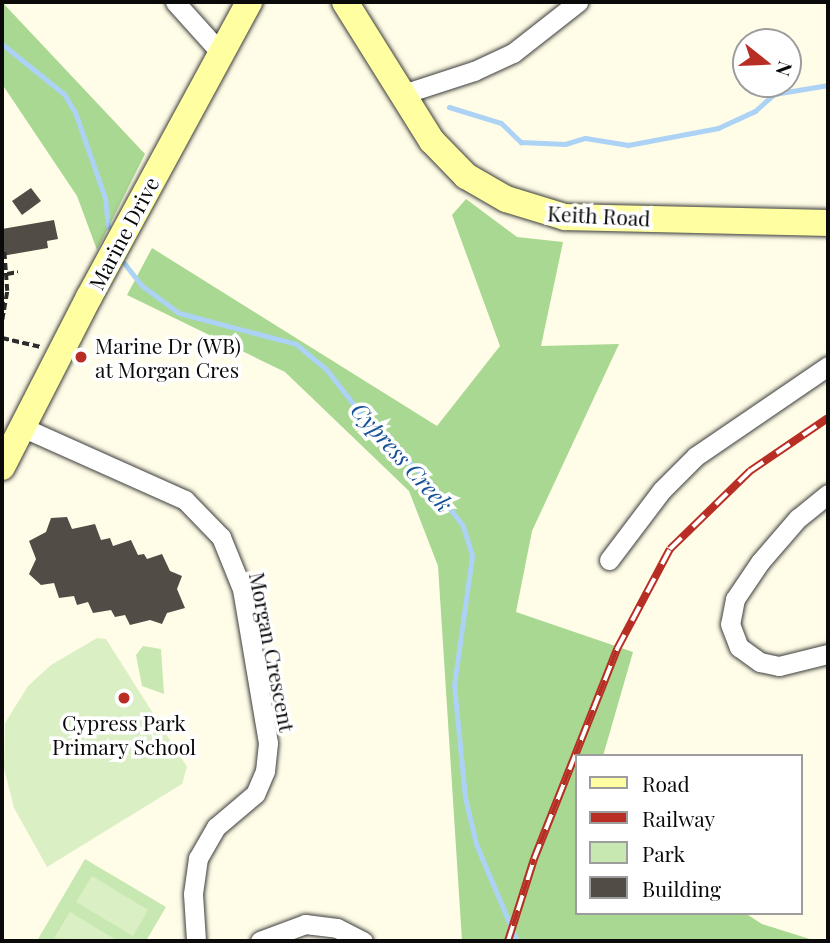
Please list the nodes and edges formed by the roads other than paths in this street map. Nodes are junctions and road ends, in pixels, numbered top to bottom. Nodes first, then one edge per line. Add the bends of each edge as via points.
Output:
1 (175, 2) edge
2 (249, 2) edge
3 (345, 2) edge
4 (578, 2) edge
5 (220, 52) junction
6 (400, 94) junction
7 (828, 223) edge
8 (828, 366) edge
9 (22, 427) junction
10 (2, 467) edge
11 (828, 494) edge
12 (609, 559) dead end
13 (828, 654) edge
14 (196, 941) edge
15 (260, 941) edge
16 (363, 941) edge

1 - 5 street
2 - 5 street, Marine Drive
3 - 6 street, Keith Road
4 - 6 street via 513,53 474,71
5 - 9 street, Marine Drive
6 - 7 street, Keith Road via 432,141 466,176 535,211 565,217
8 - 12 street via 696,456 662,490
9 - 10 street, Marine Drive
9 - 14 street, Morgan Crescent via 185,500 221,537 242,589 268,743 265,771 255,794 216,827 198,858 192,894
11 - 13 street via 798,518 760,562 735,599 730,624 739,647 760,662 779,666
15 - 16 street via 305,924 337,928

